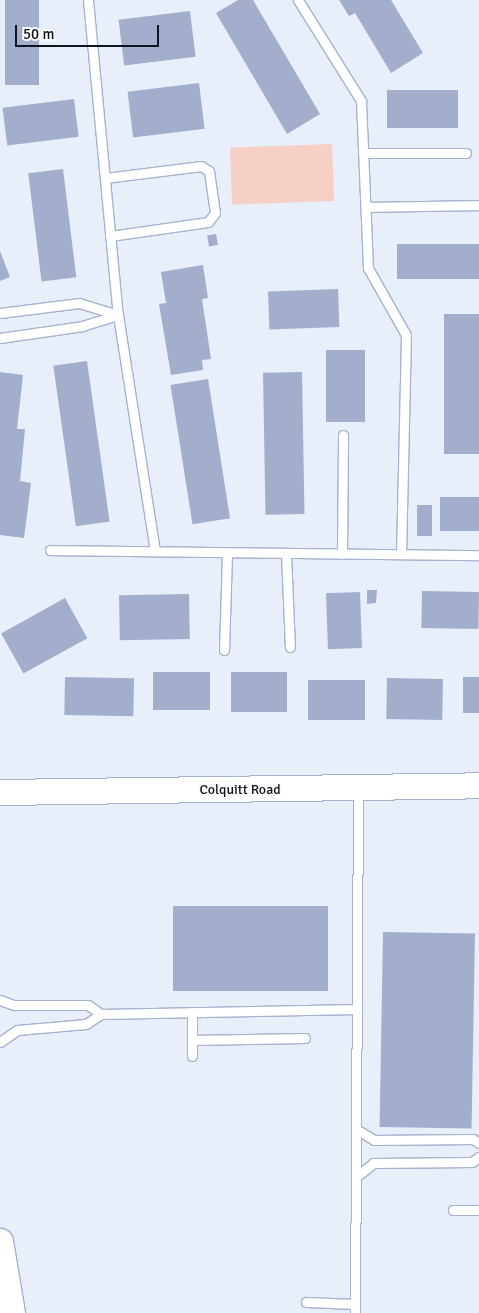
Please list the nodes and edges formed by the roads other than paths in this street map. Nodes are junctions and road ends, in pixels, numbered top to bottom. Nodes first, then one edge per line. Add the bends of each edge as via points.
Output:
1 (88, 0) edge
2 (298, 0) edge
3 (364, 153) junction
4 (466, 153) dead end
5 (105, 178) junction
6 (479, 205) edge
7 (366, 206) junction
8 (110, 236) junction
9 (0, 313) edge
10 (118, 315) junction
11 (0, 338) edge
12 (343, 435) dead end
13 (50, 550) dead end
14 (155, 551) junction
15 (227, 552) junction
16 (286, 553) junction
17 (342, 554) junction
18 (401, 554) junction
19 (479, 555) edge
20 (290, 646) dead end
21 (224, 650) dead end
22 (479, 785) edge
23 (358, 789) junction
24 (0, 792) edge
25 (0, 1000) edge
26 (357, 1008) junction
27 (192, 1012) junction
28 (101, 1014) junction
29 (305, 1038) dead end
30 (192, 1040) junction
31 (0, 1042) edge
32 (192, 1056) dead end
33 (356, 1128) junction
34 (479, 1143) edge
35 (479, 1157) edge
36 (356, 1177) junction
37 (453, 1210) dead end
38 (479, 1210) edge
39 (0, 1242) edge
40 (306, 1302) dead end
41 (355, 1309) edge
42 (12, 1313) edge

1 - 5 lane
2 - 3 lane via 361,100
3 - 4 lane
3 - 7 lane
5 - 8 lane
5 - 8 lane via 201,166 209,171 215,213 208,222
6 - 7 lane
7 - 18 lane via 368,268 406,335
8 - 10 lane
9 - 10 lane via 79,303
10 - 11 lane via 83,326
10 - 14 lane
12 - 17 lane
13 - 14 lane
14 - 15 lane
15 - 16 lane
15 - 21 lane
16 - 17 lane
16 - 20 lane
17 - 18 lane
18 - 19 lane
22 - 23 street, Colquitt Road
23 - 24 street, Colquitt Road
23 - 26 lane
25 - 28 lane via 14,1005 88,1005
26 - 27 lane
26 - 33 lane
27 - 28 lane
27 - 30 lane
28 - 31 lane via 86,1024 17,1030
29 - 30 lane
30 - 32 lane
33 - 34 lane via 374,1140 472,1139
33 - 36 lane
35 - 36 lane via 472,1162 373,1163
36 - 41 lane
37 - 38 lane
39 - 42 street
40 - 41 lane

